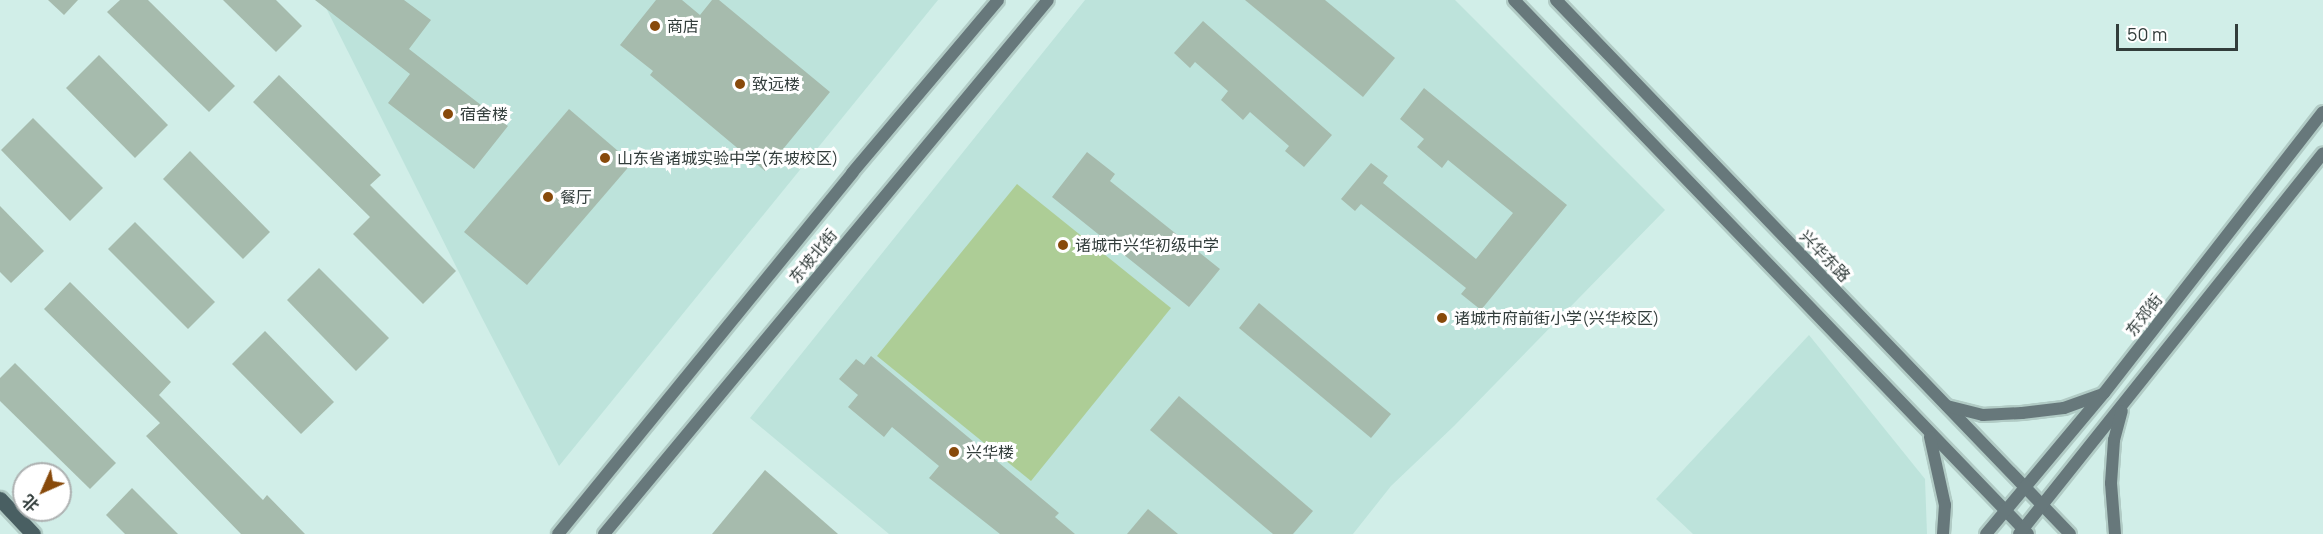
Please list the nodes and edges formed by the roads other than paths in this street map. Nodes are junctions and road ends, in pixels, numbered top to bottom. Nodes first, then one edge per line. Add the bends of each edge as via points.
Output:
1 (998, 0) edge
2 (1048, 0) edge
3 (1514, 0) edge
4 (1556, 0) edge
5 (2323, 112) edge
6 (2323, 153) edge
7 (2104, 393) junction
8 (2124, 404) junction
9 (1947, 406) junction
10 (1928, 433) junction
11 (2025, 486) junction
12 (0, 499) edge
13 (2043, 504) junction
14 (2006, 511) junction
15 (2023, 532) edge
16 (33, 534) edge
17 (558, 534) edge
18 (604, 534) edge
19 (1943, 534) edge
20 (1986, 534) edge
21 (2070, 534) edge
22 (2115, 534) edge

1 - 17 main road, 东坡北街
2 - 18 main road, 东坡北街
3 - 10 main road
4 - 9 main road, 兴华东路
5 - 7 main road, 东郊街
6 - 8 main road
7 - 9 main road via 2064,408 2022,413 1983,415
7 - 11 main road, 东郊街
8 - 13 main road
8 - 22 main road via 2114,440 2111,483
9 - 11 main road, 兴华东路
10 - 14 main road
10 - 19 main road via 1945,505
11 - 13 main road, 兴华东路
11 - 14 main road, 东郊街
12 - 16 main road
13 - 15 main road
13 - 21 main road, 兴华东路
14 - 15 main road
14 - 20 main road, 东郊街

